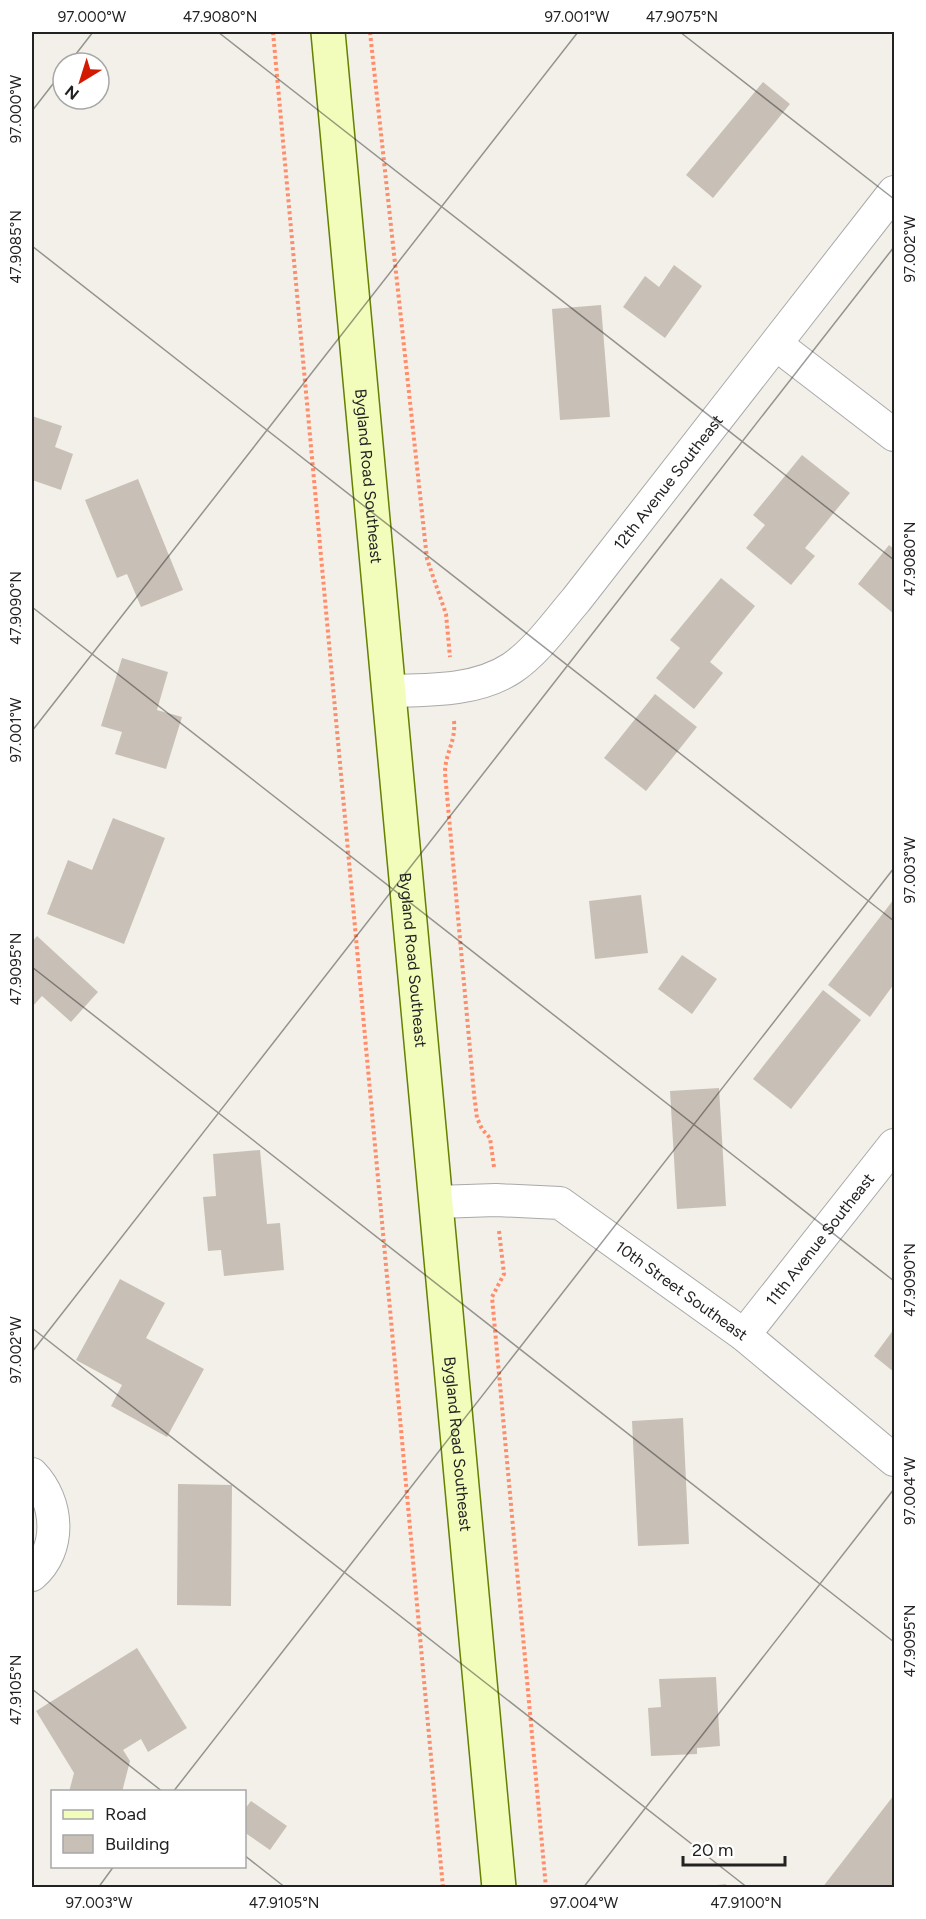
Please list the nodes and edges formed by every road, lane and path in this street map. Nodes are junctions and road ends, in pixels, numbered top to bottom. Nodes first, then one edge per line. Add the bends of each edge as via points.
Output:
1 (273, 32) edge
2 (328, 32) edge
3 (370, 32) edge
4 (894, 192) edge
5 (777, 345) junction
6 (894, 435) edge
7 (452, 689) junction
8 (390, 691) junction
9 (894, 1145) edge
10 (496, 1200) junction
11 (436, 1202) junction
12 (744, 1335) junction
13 (894, 1460) edge
14 (32, 1474) edge
15 (32, 1575) edge
16 (443, 1887) edge
17 (500, 1887) edge
18 (546, 1887) edge

1 - 16 path
2 - 8 street, Bygland Road Southeast
3 - 7 path via 427,559 446,614
4 - 5 street, 12th Avenue Southeast
5 - 6 street
5 - 7 street, 12th Avenue Southeast via 537,645 513,668 486,681
7 - 8 street, 12th Avenue Southeast
7 - 10 path via 455,733 445,773 474,1094 477,1118 490,1138
8 - 11 street, Bygland Road Southeast
9 - 12 street, 11th Avenue Southeast
10 - 11 street, 10th Street Southeast
10 - 12 street, 10th Street Southeast via 560,1203
10 - 18 path via 504,1274 492,1297
11 - 17 street, Bygland Road Southeast
12 - 13 street, 10th Street Southeast
14 - 15 street via 51,1504 54,1527 50,1549

